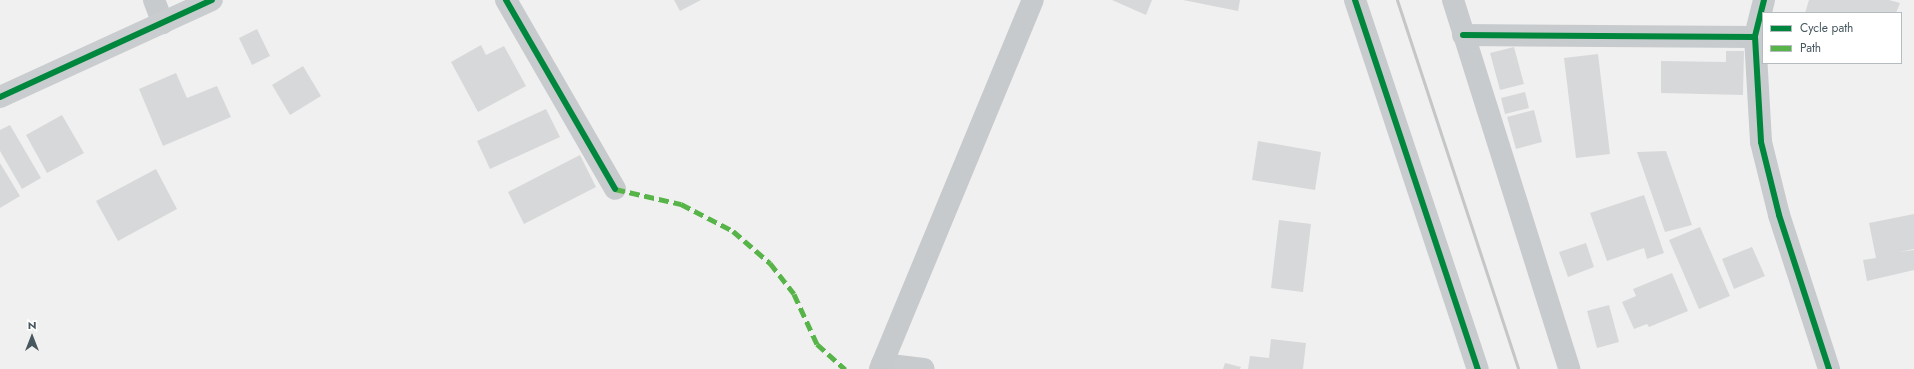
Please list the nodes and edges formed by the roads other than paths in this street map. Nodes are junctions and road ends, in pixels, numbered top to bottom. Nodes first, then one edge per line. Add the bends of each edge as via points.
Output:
1 (154, 0) edge
2 (212, 0) edge
3 (506, 0) edge
4 (1033, 0) edge
5 (1355, 0) edge
6 (1453, 0) edge
7 (1764, 0) edge
8 (163, 23) junction
9 (1463, 35) junction
10 (1755, 37) junction
11 (0, 97) edge
12 (616, 189) dead end
13 (881, 366) edge
14 (924, 369) edge
15 (1478, 369) edge
16 (1568, 369) edge
17 (1829, 369) edge

1 - 8 street
2 - 8 street
3 - 12 street
4 - 13 main road
5 - 15 street
6 - 9 street
7 - 10 street
8 - 11 street
9 - 10 street
9 - 16 street
10 - 17 street via 1761,142 1779,215
13 - 14 street

